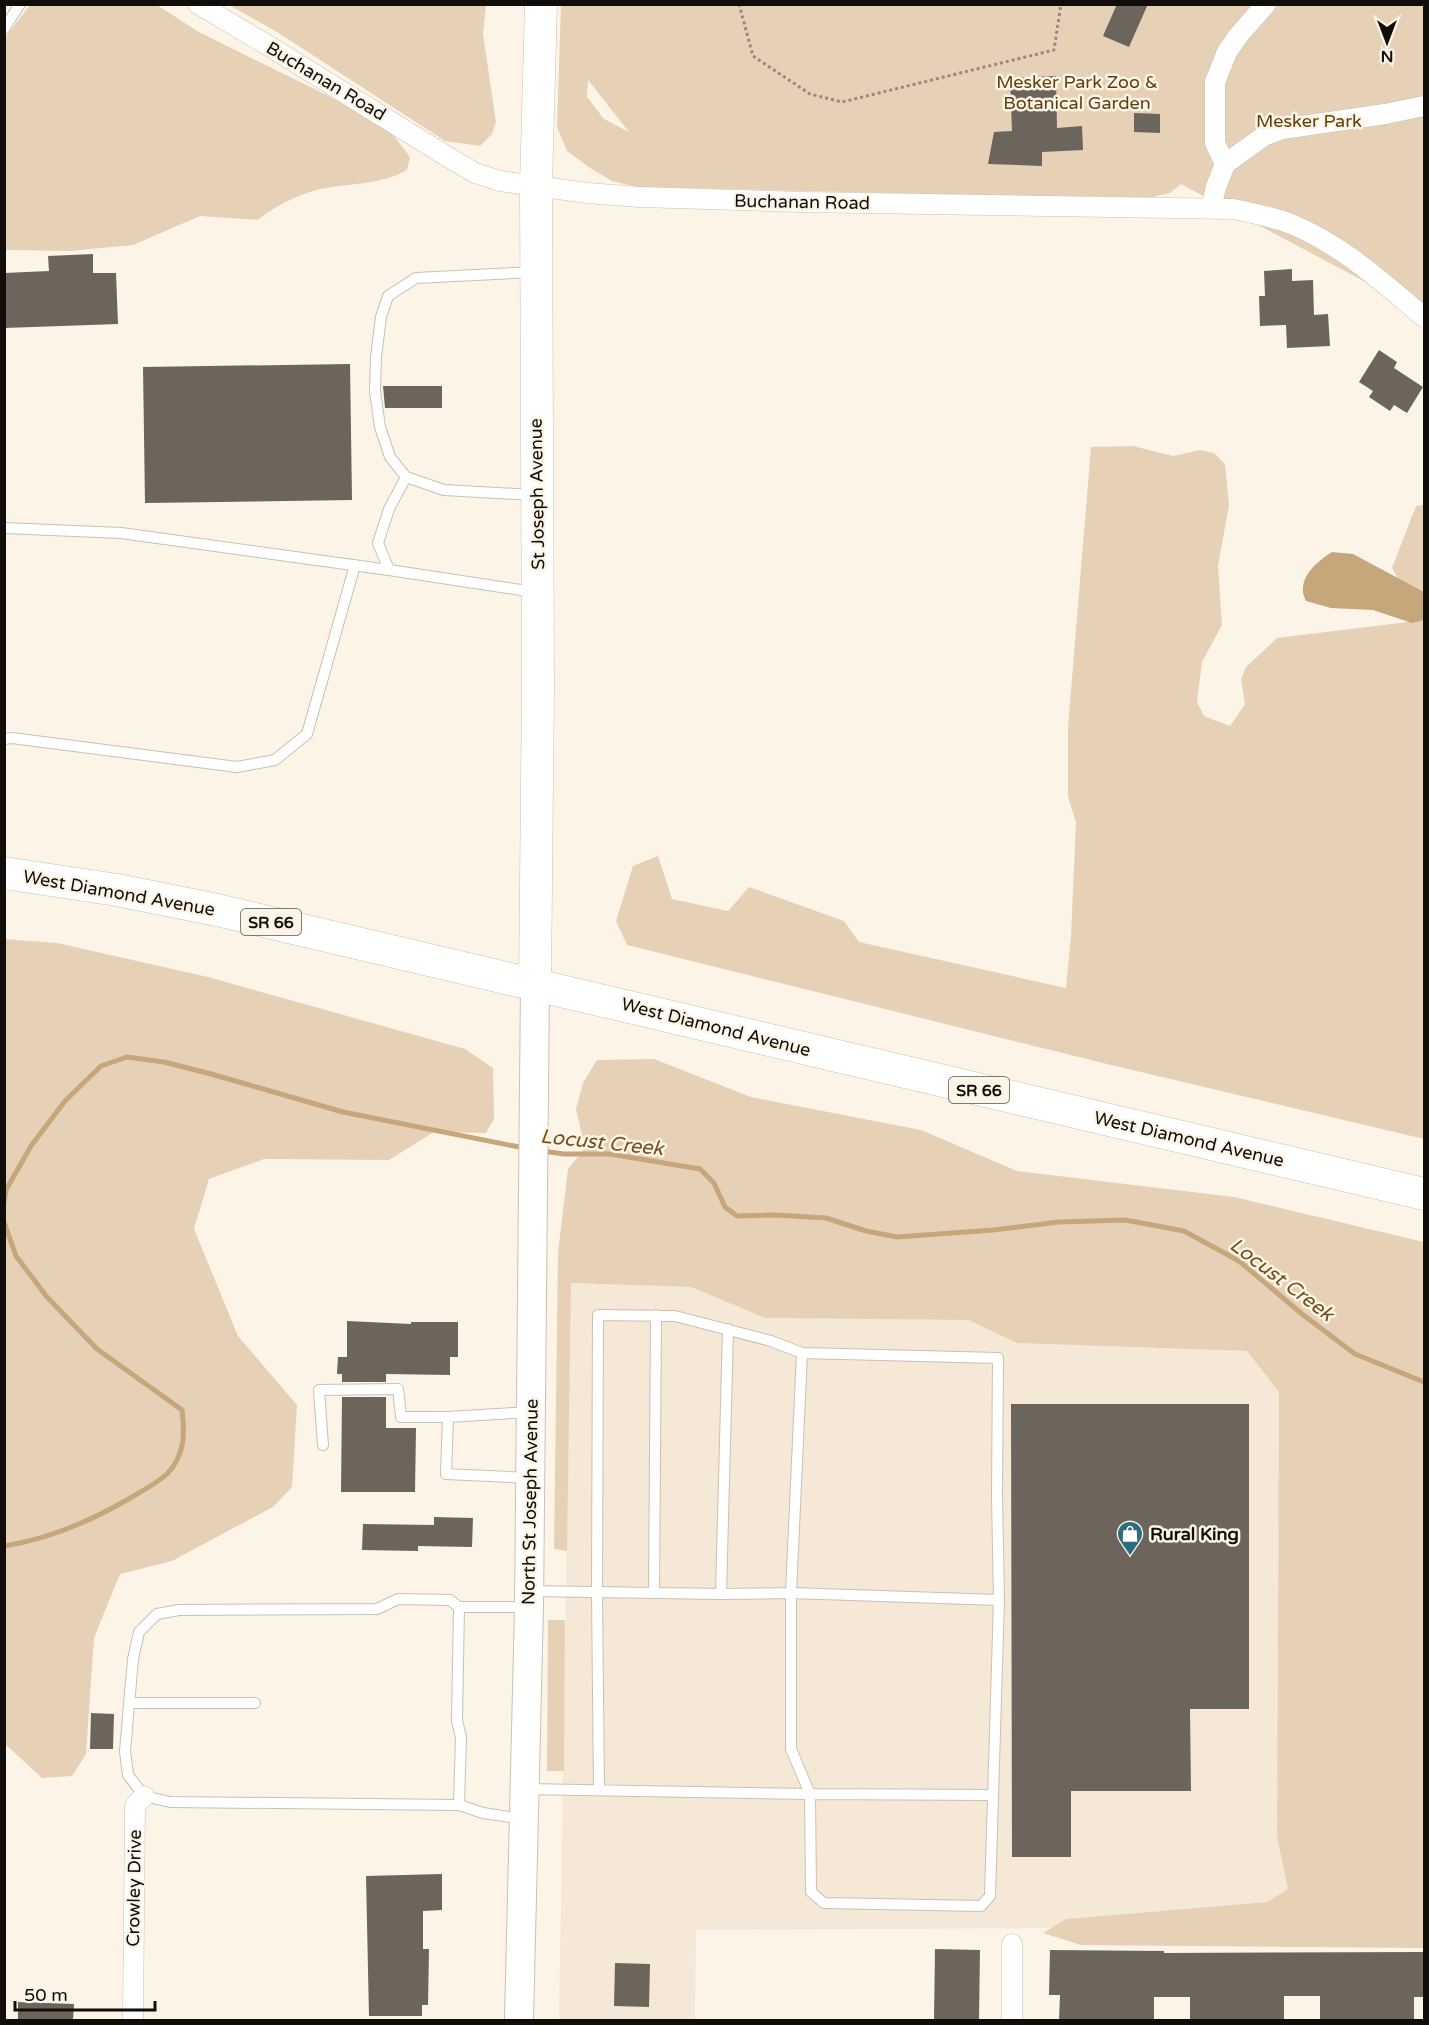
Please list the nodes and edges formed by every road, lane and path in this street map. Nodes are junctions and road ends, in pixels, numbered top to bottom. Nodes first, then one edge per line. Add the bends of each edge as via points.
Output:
1 (20, 4) edge
2 (198, 4) edge
3 (541, 4) edge
4 (738, 4) edge
5 (1061, 4) edge
6 (1266, 4) edge
7 (4, 29) edge
8 (1425, 106) edge
9 (1225, 164) junction
10 (536, 185) junction
11 (1211, 208) junction
12 (535, 272) junction
13 (1425, 317) edge
14 (406, 477) junction
15 (537, 495) junction
16 (4, 528) edge
17 (355, 565) junction
18 (389, 570) junction
19 (537, 593) junction
20 (4, 739) edge
21 (4, 873) edge
22 (535, 984) junction
23 (1425, 1194) edge
24 (656, 1315) junction
25 (728, 1329) junction
26 (802, 1353) junction
27 (531, 1412) junction
28 (448, 1417) junction
29 (323, 1445) dead end
30 (530, 1478) junction
31 (597, 1592) junction
32 (654, 1593) junction
33 (791, 1593) junction
34 (721, 1594) junction
35 (529, 1599) junction
36 (999, 1600) junction
37 (459, 1607) junction
38 (129, 1703) junction
39 (255, 1703) dead end
40 (525, 1789) junction
41 (599, 1790) junction
42 (810, 1794) junction
43 (993, 1795) junction
44 (144, 1796) junction
45 (459, 1805) junction
46 (524, 1820) junction
47 (1012, 1944) dead end
48 (133, 2020) edge
49 (519, 2020) edge
50 (1012, 2020) edge

1 - 7 lane
2 - 10 street, Buchanan Road via 475,172 500,181
3 - 10 main road, St Joseph Avenue
4 - 5 path via 753,56 810,94 842,102 1054,50
6 - 9 street via 1227,52 1215,82 1215,143
8 - 9 street via 1282,129 1264,136
9 - 11 street
10 - 11 street, Buchanan Road via 640,197
10 - 12 main road, St Joseph Avenue
11 - 13 street, Buchanan Road via 1233,209 1294,225 1330,244
12 - 14 lane via 416,278 388,296 381,317 375,392 390,457
12 - 15 main road, St Joseph Avenue
14 - 15 lane via 444,490
14 - 18 lane via 389,509 378,543
15 - 19 main road, St Joseph Avenue
16 - 17 lane via 121,533
17 - 18 lane
17 - 20 lane via 307,734 275,760 237,767
18 - 19 lane
19 - 22 main road, St Joseph Avenue
21 - 22 main road, West Diamond Avenue / SR 66 via 164,899
22 - 23 main road, West Diamond Avenue / SR 66
22 - 27 main road, North St Joseph Avenue
24 - 25 lane
24 - 31 lane via 598,1315
24 - 32 lane
25 - 26 lane
25 - 34 lane
26 - 33 lane
26 - 36 lane via 998,1358
27 - 28 lane
27 - 30 main road, North St Joseph Avenue
28 - 29 lane via 401,1417 398,1389 319,1390
28 - 30 lane via 446,1474
30 - 35 main road, North St Joseph Avenue
31 - 32 lane
31 - 35 lane
31 - 41 lane
32 - 34 lane
33 - 34 lane
33 - 36 lane
33 - 42 lane via 791,1749
35 - 37 lane
35 - 40 main road, North St Joseph Avenue
36 - 43 lane
37 - 38 lane via 450,1600 398,1599 377,1609 179,1610 157,1614 139,1632
37 - 45 lane
38 - 39 lane
38 - 44 lane via 125,1750 128,1775
40 - 41 lane
40 - 46 main road, North St Joseph Avenue
41 - 42 lane
42 - 43 lane
42 - 43 lane via 811,1893 824,1903 981,1906 990,1896
44 - 45 lane via 170,1802
44 - 48 street, Crowley Drive via 135,1806
45 - 46 lane
46 - 49 main road, North St Joseph Avenue
47 - 50 street

